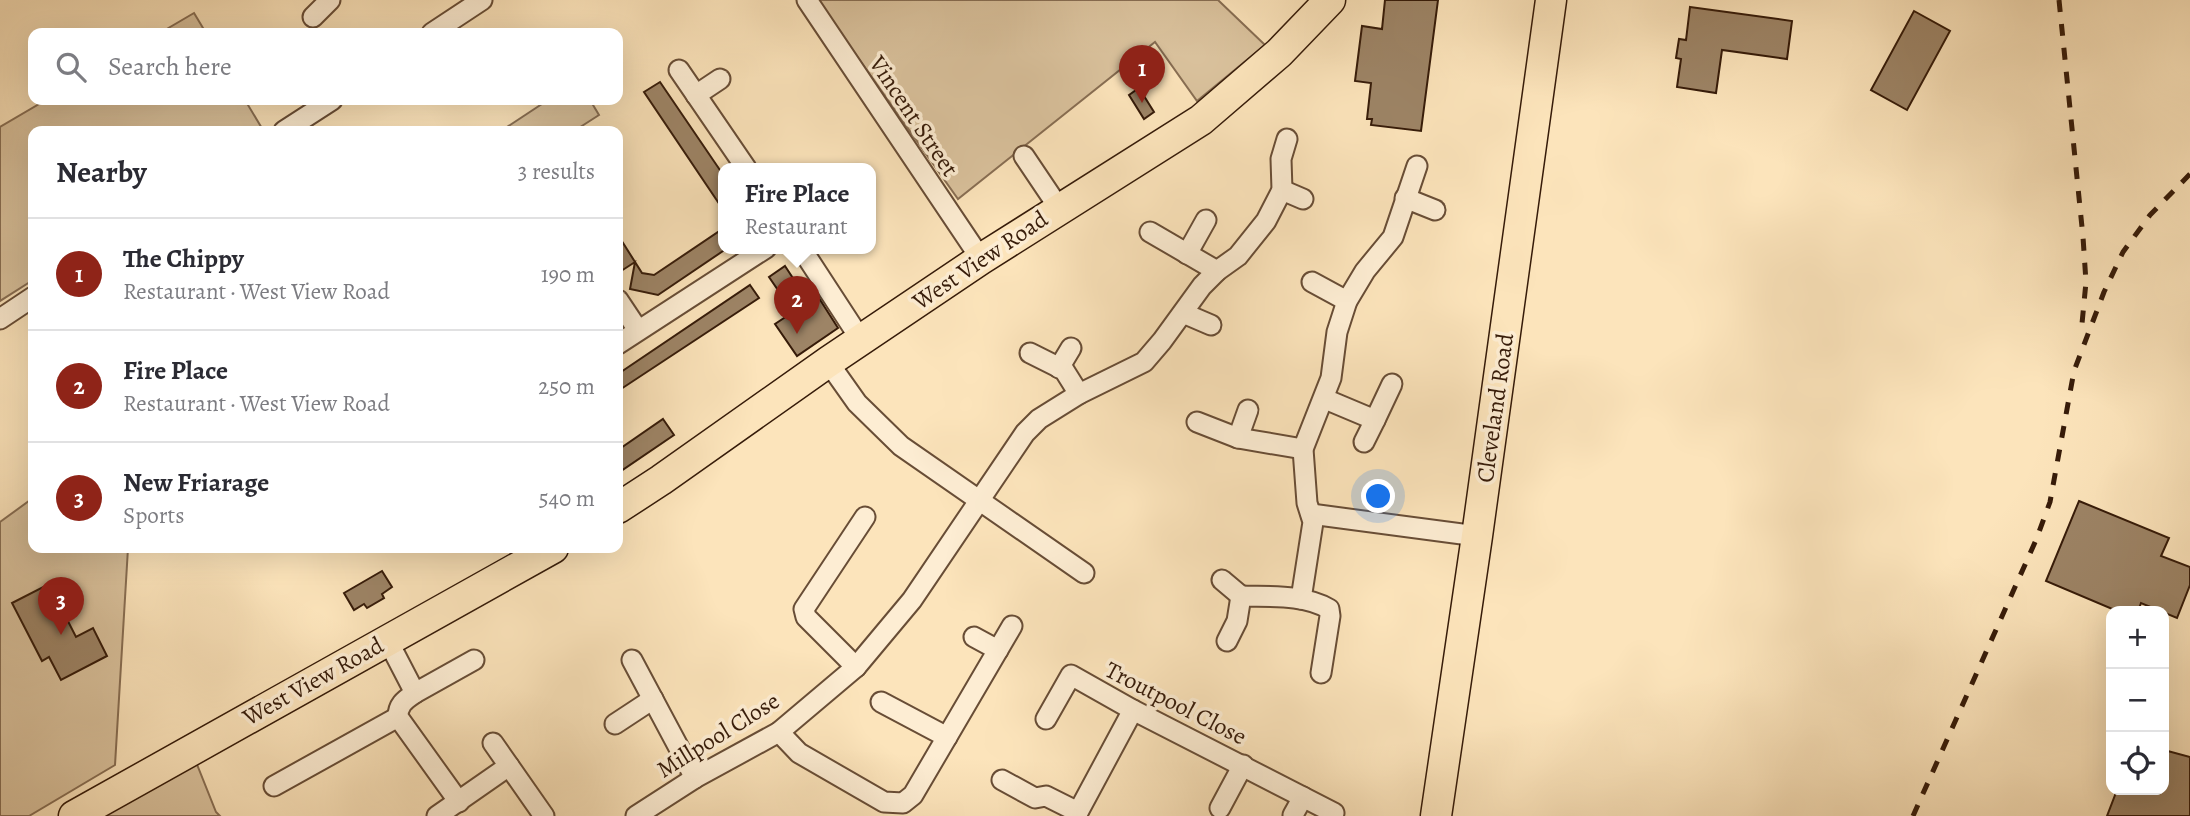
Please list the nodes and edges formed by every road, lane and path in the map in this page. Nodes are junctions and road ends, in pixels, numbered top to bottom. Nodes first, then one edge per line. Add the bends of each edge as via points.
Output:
1 (331, 0) edge
2 (482, 0) edge
3 (807, 0) edge
4 (1330, 0) edge
5 (1550, 0) edge
6 (313, 17) dead end
7 (440, 28) edge
8 (679, 70) dead end
9 (720, 79) dead end
10 (696, 95) junction
11 (324, 105) edge
12 (292, 126) edge
13 (1287, 139) dead end
14 (1024, 156) dead end
15 (743, 163) edge
16 (1418, 166) dead end
17 (1282, 190) junction
18 (1405, 198) junction
19 (1303, 200) dead end
20 (1059, 208) junction
21 (1435, 210) dead end
22 (1206, 220) dead end
23 (1150, 232) dead end
24 (757, 254) edge
25 (805, 254) edge
26 (1187, 254) junction
27 (981, 259) junction
28 (1217, 271) junction
29 (1312, 282) dead end
30 (28, 300) edge
31 (1347, 301) junction
32 (623, 308) edge
33 (1183, 313) junction
34 (0, 319) edge
35 (1211, 325) dead end
36 (638, 330) junction
37 (623, 340) edge
38 (861, 340) junction
39 (1071, 348) dead end
40 (1030, 353) dead end
41 (828, 362) junction
42 (1059, 368) junction
43 (1392, 384) dead end
44 (1079, 394) junction
45 (1325, 398) junction
46 (1248, 410) dead end
47 (1374, 420) junction
48 (1197, 422) dead end
49 (1238, 438) junction
50 (1364, 442) dead end
51 (1303, 449) junction
52 (978, 500) junction
53 (623, 505) edge
54 (1311, 514) junction
55 (865, 517) dead end
56 (1477, 536) junction
57 (544, 553) edge
58 (1084, 573) dead end
59 (1222, 580) dead end
60 (1241, 596) junction
61 (1301, 599) junction
62 (1012, 626) dead end
63 (974, 637) dead end
64 (387, 639) junction
65 (1227, 641) dead end
66 (998, 650) junction
67 (474, 660) dead end
68 (632, 660) dead end
69 (856, 667) junction
70 (1321, 673) dead end
71 (415, 693) junction
72 (653, 699) junction
73 (881, 702) dead end
74 (1133, 710) junction
75 (398, 717) junction
76 (1046, 719) dead end
77 (615, 724) dead end
78 (779, 732) junction
79 (947, 737) junction
80 (493, 743) dead end
81 (1243, 765) junction
82 (509, 766) junction
83 (695, 778) junction
84 (1002, 779) dead end
85 (274, 786) dead end
86 (1303, 797) junction
87 (458, 802) junction
88 (1220, 808) dead end
89 (1334, 813) dead end
90 (543, 814) edge
91 (1077, 814) edge
92 (1293, 815) edge
93 (74, 816) edge
94 (437, 816) edge
95 (636, 816) edge
96 (1436, 816) edge

1 - 6 street
2 - 7 street
3 - 27 street, Vincent Street
4 - 20 main road, West View Road via 1279,53 1201,120
5 - 56 main road, Cleveland Road
8 - 10 street
9 - 10 street
10 - 15 street
11 - 12 street
13 - 17 street via 1281,159
14 - 20 street
16 - 18 street
17 - 19 street
17 - 28 street, Millpool Close via 1266,221 1238,257
18 - 21 street
18 - 31 street via 1392,237
20 - 27 main road, West View Road
22 - 26 street
23 - 26 street
24 - 36 street
25 - 38 street
26 - 28 street
27 - 38 main road, West View Road
28 - 33 street, Millpool Close
29 - 31 street
30 - 34 street
31 - 45 street
32 - 36 street
33 - 35 street
33 - 44 street, Millpool Close via 1144,362
36 - 37 street
38 - 41 main road, West View Road
39 - 42 street
40 - 42 street
41 - 52 street via 857,403 901,446
41 - 53 main road, West View Road
42 - 44 street
43 - 47 street
44 - 52 street, Millpool Close via 1025,433
45 - 47 street
45 - 51 street
46 - 49 street
47 - 50 street
48 - 49 street
49 - 51 street
51 - 54 street
52 - 58 street
52 - 69 street, Millpool Close via 912,600
54 - 56 street
54 - 61 street
55 - 69 street via 804,609 806,617
56 - 96 main road, Cleveland Road
57 - 64 main road, West View Road
59 - 60 street
60 - 61 street
60 - 65 street via 1237,621
61 - 70 street via 1329,608
62 - 66 street
63 - 66 street
64 - 71 street
64 - 93 main road, West View Road
66 - 79 street
67 - 71 street
68 - 72 street
69 - 78 street, Millpool Close
71 - 75 street via 401,703
72 - 77 street
72 - 83 street
73 - 79 street
74 - 76 street, Troutpool Close via 1071,675
74 - 81 street, Troutpool Close
74 - 91 street
75 - 85 street
75 - 87 street
78 - 79 street via 799,753 894,804 913,795
78 - 83 street, Millpool Close
80 - 82 street
81 - 86 street, Troutpool Close
81 - 88 street
82 - 87 street
82 - 90 street
83 - 95 street, Millpool Close
84 - 91 street via 1035,799 1046,796
86 - 89 street, Troutpool Close
86 - 92 street
87 - 94 street

